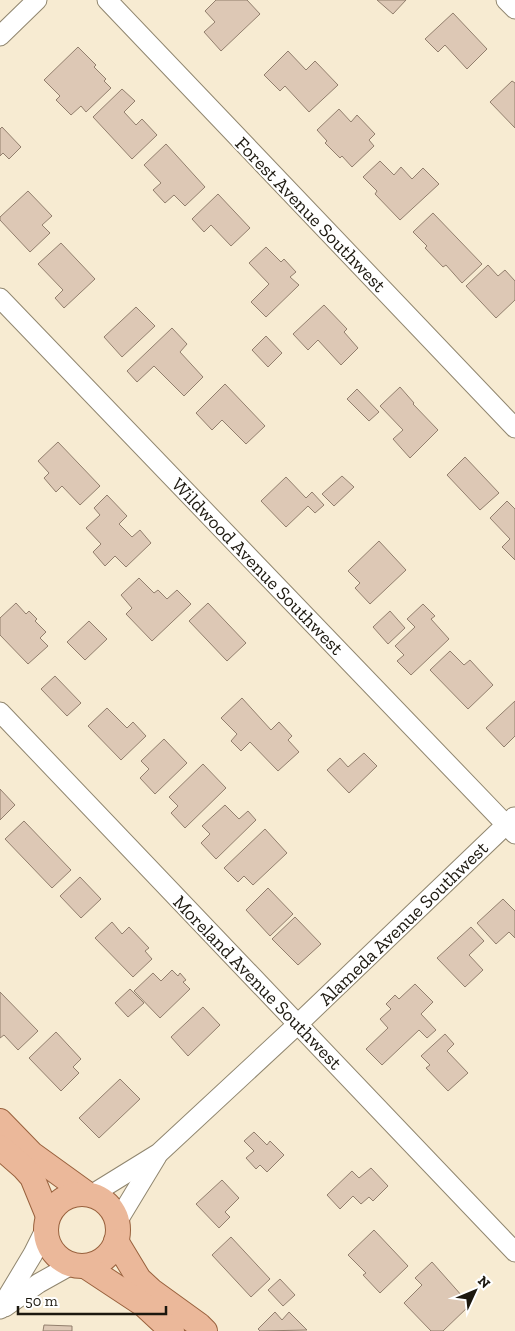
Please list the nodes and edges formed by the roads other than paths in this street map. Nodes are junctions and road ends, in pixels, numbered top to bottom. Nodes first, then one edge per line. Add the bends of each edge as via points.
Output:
1 (37, 0) edge
2 (107, 0) edge
3 (506, 0) edge
4 (515, 9) edge
5 (0, 36) edge
6 (0, 298) edge
7 (515, 428) edge
8 (0, 712) edge
9 (512, 825) edge
10 (298, 1024) junction
11 (0, 1121) edge
12 (0, 1147) edge
13 (159, 1153) junction
14 (88, 1194) junction
15 (47, 1222) junction
16 (117, 1232) junction
17 (515, 1252) edge
18 (79, 1265) junction
19 (0, 1309) edge
20 (172, 1331) edge
21 (205, 1331) edge

1 - 5 street
2 - 7 street, Forest Avenue Southwest
3 - 4 street
6 - 9 street, Wildwood Avenue Southwest
8 - 10 street, Moreland Avenue Southwest
9 - 10 street, Alameda Avenue Southwest
10 - 13 street, Alameda Avenue Southwest
10 - 17 street, Moreland Avenue Southwest
11 - 14 main road via 32,1154
12 - 15 main road via 32,1177
13 - 14 street, Alameda Avenue Southwest via 108,1186
13 - 16 street, Alameda Avenue Southwest
14 - 15 main road via 64,1198 55,1206
14 - 16 main road via 106,1203 113,1212
15 - 18 main road via 47,1240 53,1252 62,1260
15 - 19 street via 33,1254
16 - 18 main road via 108,1256
16 - 21 main road via 139,1279
18 - 19 street via 39,1283
18 - 20 main road via 144,1305

